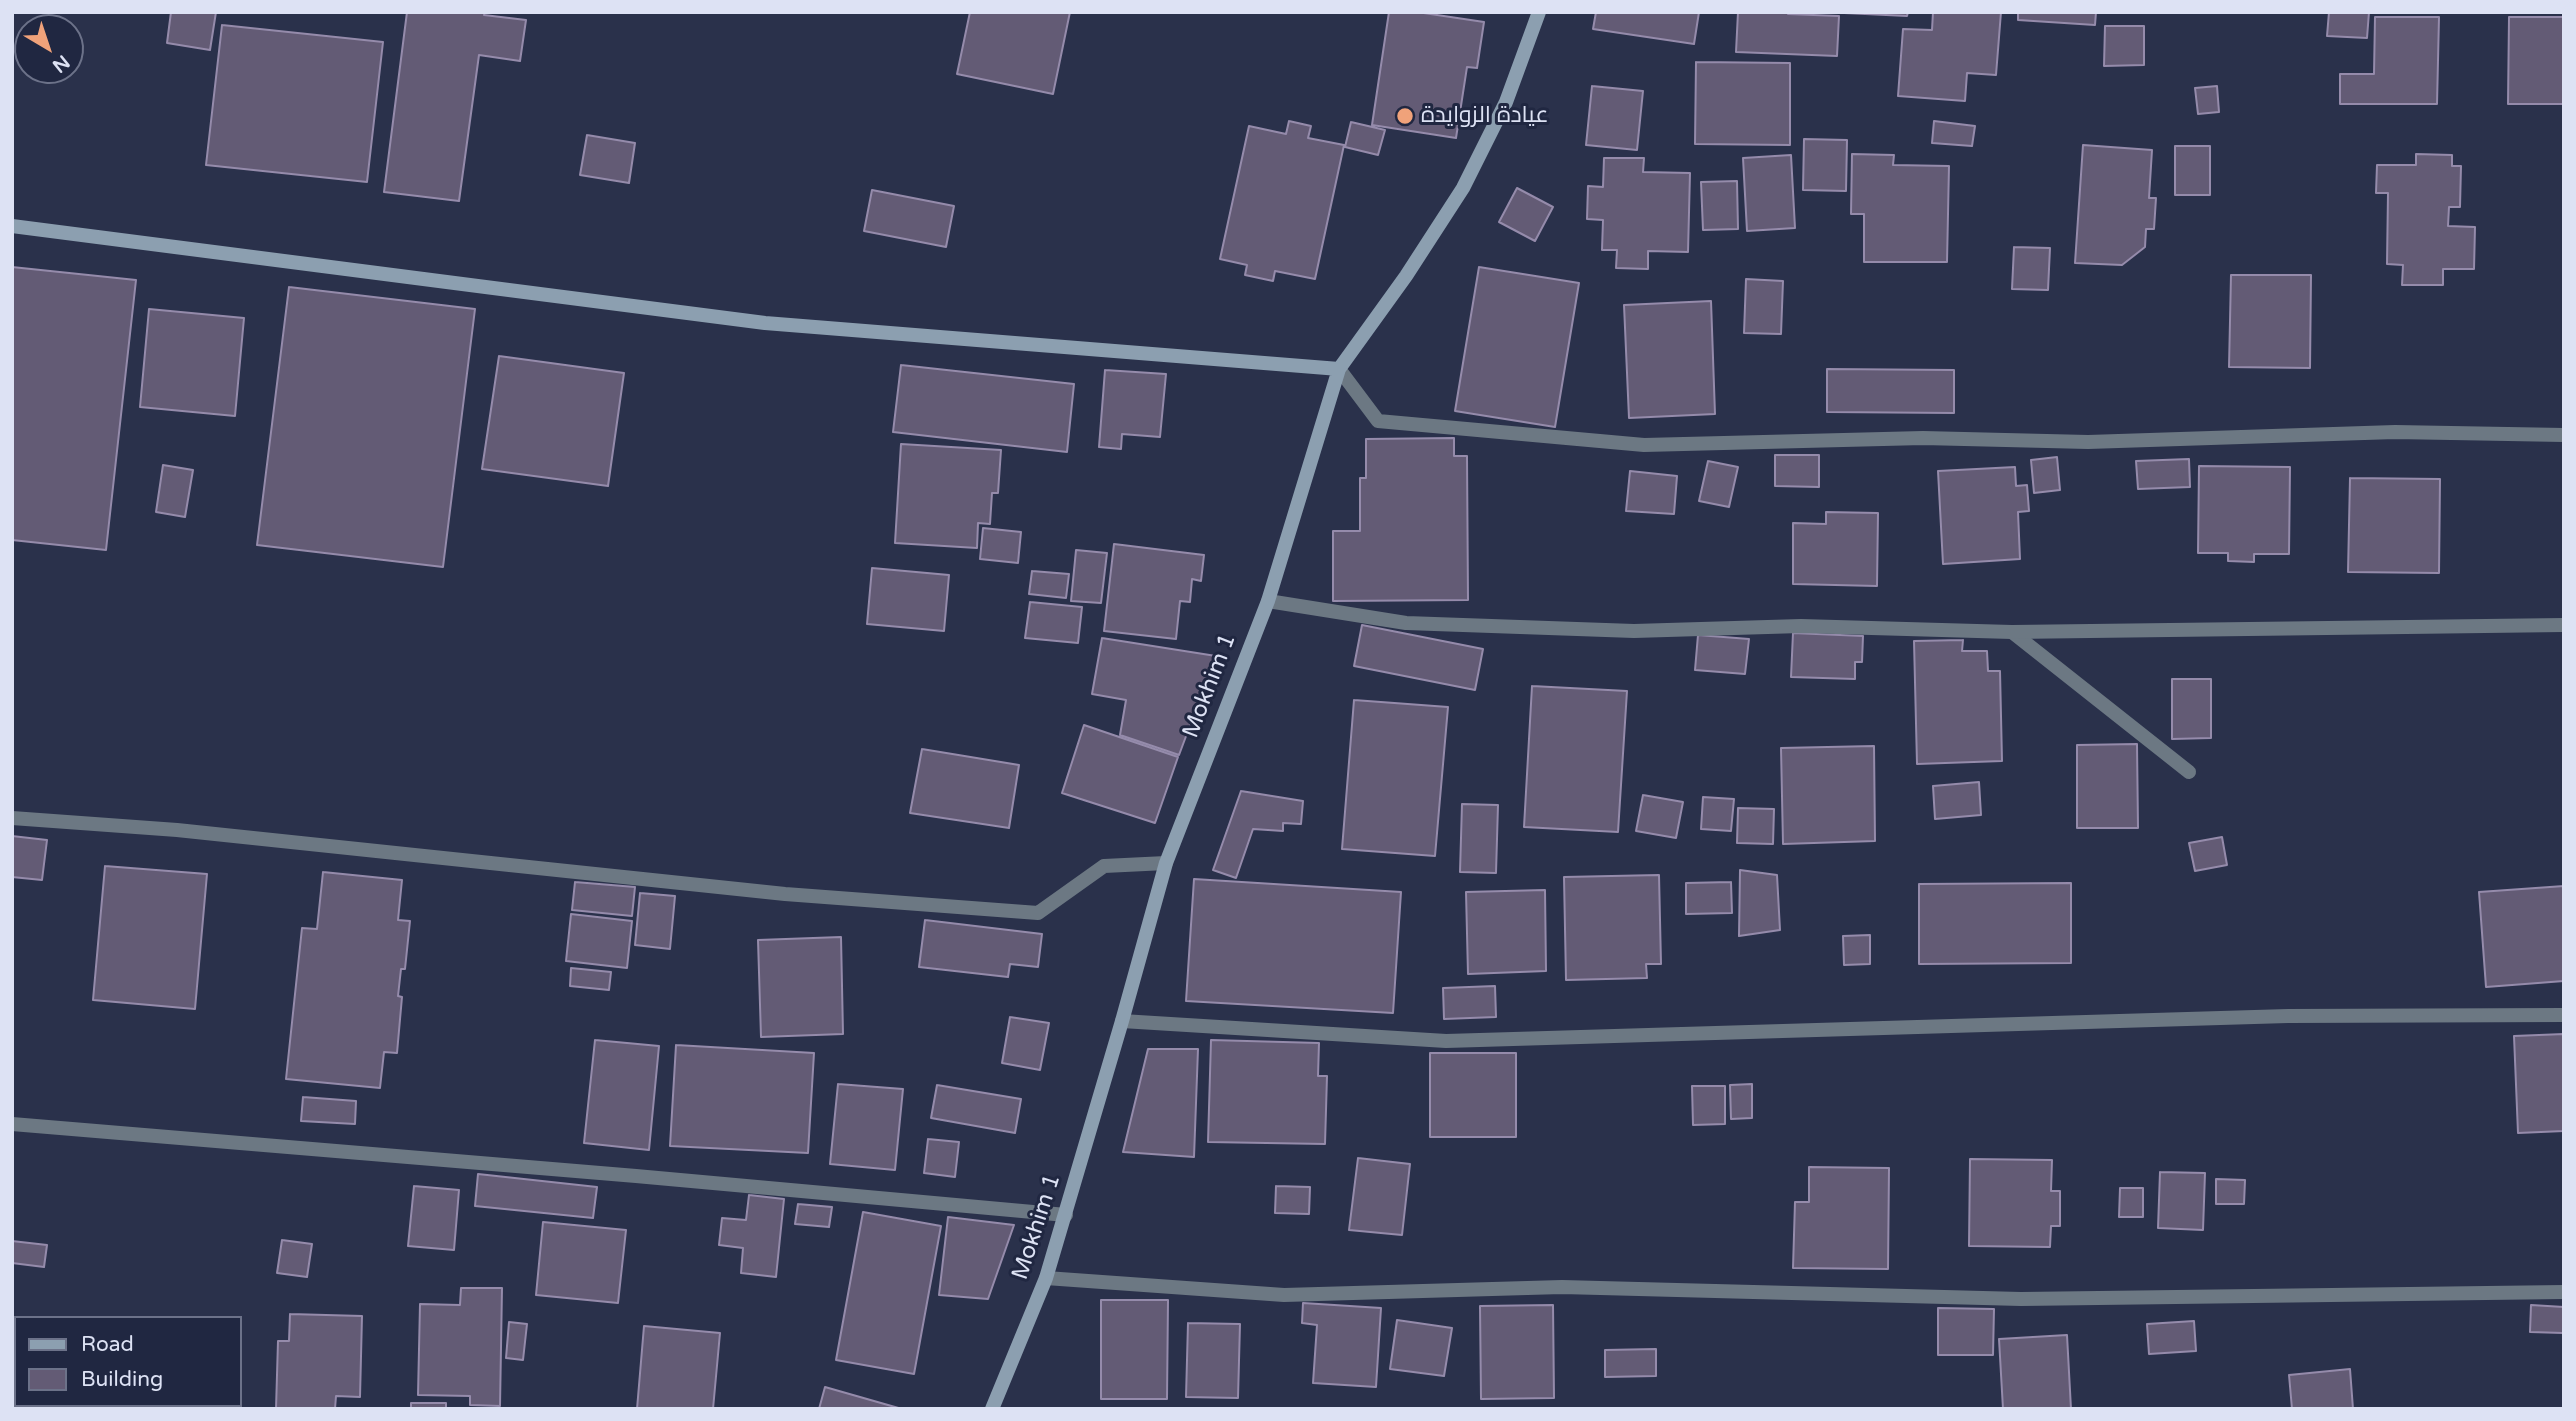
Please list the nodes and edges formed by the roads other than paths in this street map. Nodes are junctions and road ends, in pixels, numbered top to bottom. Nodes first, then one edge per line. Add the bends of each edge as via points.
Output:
1 (1539, 12) edge
2 (12, 226) edge
3 (1339, 369) junction
4 (2564, 435) edge
5 (1268, 601) junction
6 (2564, 625) edge
7 (2012, 632) junction
8 (2189, 772) dead end
9 (12, 818) edge
10 (1166, 863) junction
11 (2564, 1015) edge
12 (1122, 1021) junction
13 (12, 1124) edge
14 (1066, 1215) junction
15 (1046, 1278) junction
16 (2564, 1292) edge
17 (992, 1409) edge

1 - 3 street, Mokhim 1 via 1506,103 1463,188
2 - 3 street via 765,323
3 - 4 street via 1378,422 1644,445 1923,439 2088,442 2395,432
3 - 5 street, Mokhim 1
5 - 7 street via 1406,623 1634,631 1801,626
5 - 10 street, Mokhim 1
6 - 7 street
7 - 8 street
9 - 10 street via 177,830 785,894 1038,913 1104,866
10 - 12 street, Mokhim 1
11 - 12 street via 2288,1016 1446,1041
12 - 14 street, Mokhim 1
13 - 14 street
14 - 15 street, Mokhim 1
15 - 16 street via 1284,1295 1562,1287 2021,1299
15 - 17 street, Mokhim 1

